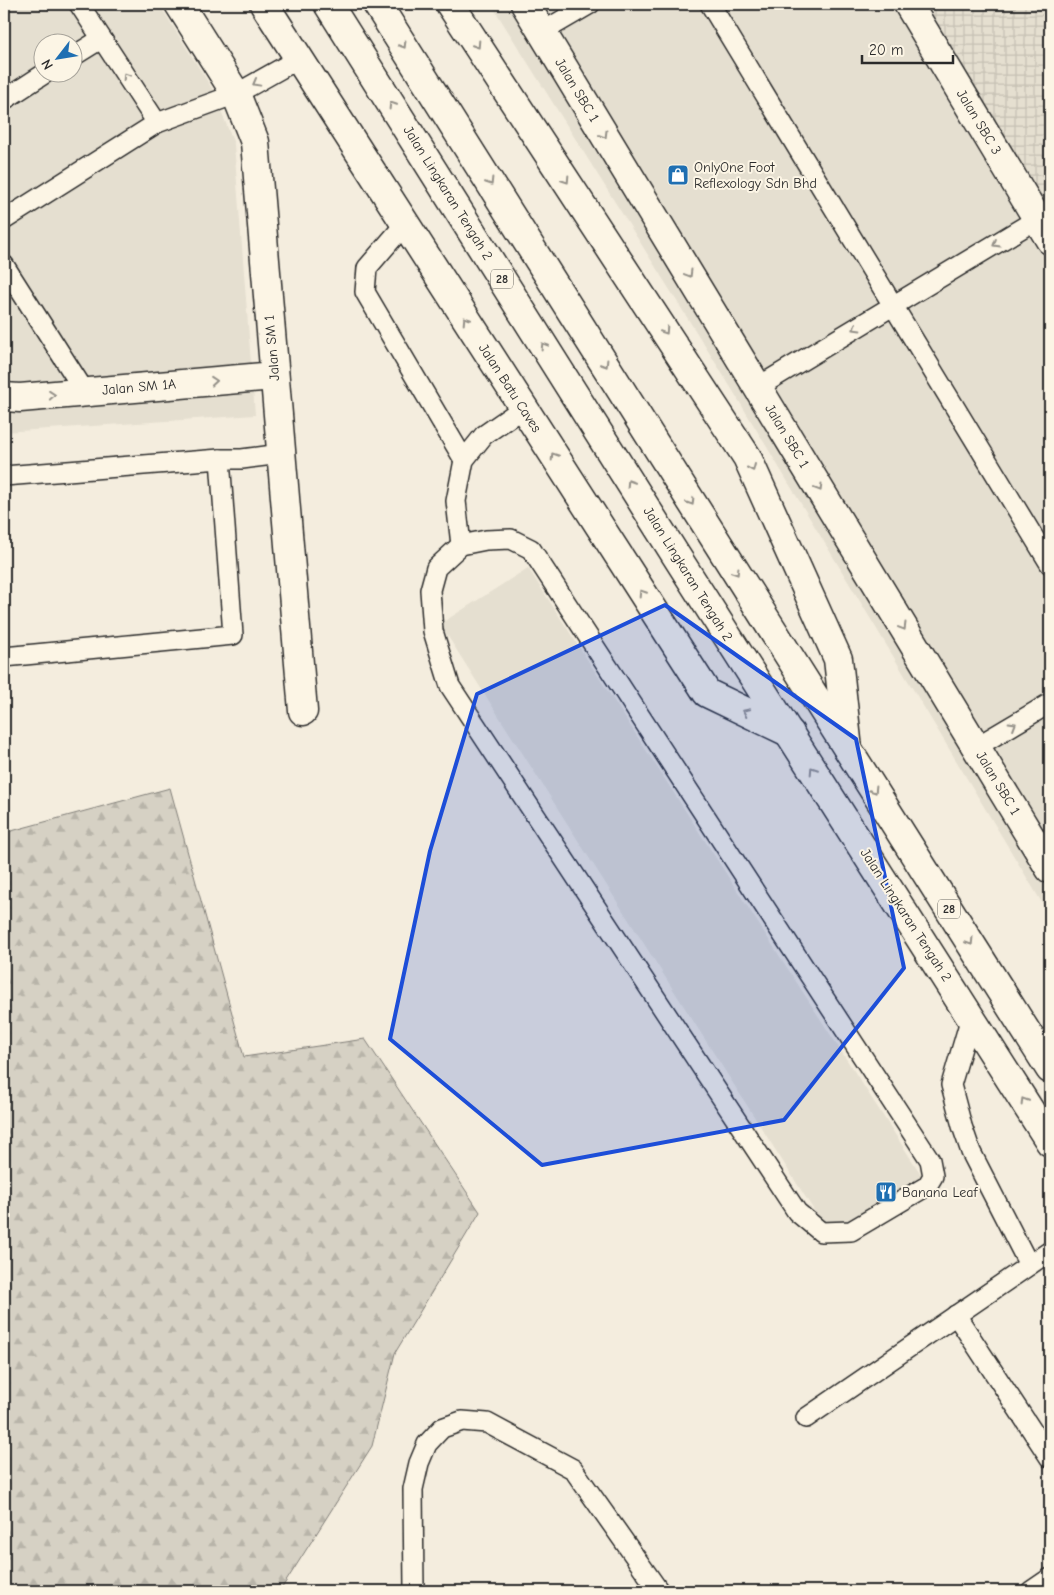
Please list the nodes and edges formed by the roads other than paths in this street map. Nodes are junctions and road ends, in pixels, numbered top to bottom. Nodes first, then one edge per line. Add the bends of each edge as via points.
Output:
1 (79, 4) edge
2 (179, 4) edge
3 (264, 4) edge
4 (328, 4) edge
5 (378, 4) edge
6 (450, 4) edge
7 (525, 4) edge
8 (590, 4) edge
9 (710, 4) edge
10 (908, 4) edge
11 (542, 32) junction
12 (102, 38) junction
13 (82, 51) edge
14 (298, 59) junction
15 (32, 82) edge
16 (236, 94) junction
17 (4, 100) edge
18 (157, 123) junction
19 (4, 219) edge
20 (405, 224) junction
21 (1044, 230) edge
22 (4, 265) edge
23 (893, 306) junction
24 (274, 376) junction
25 (758, 387) junction
26 (85, 392) junction
27 (4, 397) edge
28 (523, 408) junction
29 (281, 454) junction
30 (220, 459) junction
31 (464, 460) junction
32 (4, 476) edge
33 (462, 545) junction
34 (1050, 564) edge
35 (4, 657) edge
36 (1050, 703) edge
37 (303, 711) dead end
38 (790, 733) junction
39 (976, 748) junction
40 (848, 749) junction
41 (1050, 869) edge
42 (971, 1018) junction
43 (1050, 1069) edge
44 (1050, 1142) edge
45 (1050, 1251) edge
46 (1028, 1265) junction
47 (956, 1315) junction
48 (806, 1418) dead end
49 (1050, 1458) edge
50 (1050, 1578) edge
51 (414, 1591) edge
52 (660, 1591) edge
53 (1031, 1591) edge

1 - 12 lane
2 - 16 main road, Jalan SM 1
3 - 14 main road, Jalan Batu Caves
38 -> 4 main road, Jalan Lingkaran Tengah 2 / 28
5 -> 40 main road, 28
6 -> 40 main road via 747,457 838,659
7 - 11 main road, Jalan SBC 1
8 - 11 lane
9 - 23 lane
10 - 21 main road, Jalan SBC 3
11 -> 25 main road, Jalan SBC 1
12 - 13 lane
18 -> 12 lane
14 -> 16 lane
14 - 20 main road, Jalan Batu Caves
15 - 17 lane
16 - 18 lane
16 - 24 main road, Jalan SM 1 via 255,142
18 - 19 lane
28 -> 20 main road, Jalan Batu Caves
20 - 31 lane via 366,268 365,292
21 -> 23 lane
22 - 26 lane
23 -> 25 lane
23 - 34 lane
26 -> 24 main road, Jalan SM 1A
24 - 29 main road, Jalan SM 1
25 -> 39 main road, Jalan SBC 1
27 -> 26 main road, Jalan SM 1A
28 - 31 lane via 484,435
38 -> 28 main road, Jalan Batu Caves via 707,693
29 - 30 lane
29 - 37 main road, Jalan SM 1
30 - 32 lane
30 - 35 lane via 233,635
31 - 33 lane via 456,501
33 - 33 lane via 511,539 531,549 930,1160 933,1176 927,1186 851,1231 821,1232 797,1212 450,686 432,631 430,590 436,568
39 -> 36 lane
42 -> 38 main road, Jalan Lingkaran Tengah 2 / 28
39 - 41 main road, Jalan SBC 1
40 -> 43 main road, 28
44 -> 42 main road, Jalan Lingkaran Tengah 2 / 28
42 - 46 lane via 951,1085 972,1152
45 - 46 lane
46 - 47 lane
47 - 48 lane
47 - 49 lane
50 - 53 lane
51 - 52 lane via 413,1489 419,1463 427,1444 442,1428 462,1421 487,1423 573,1469

